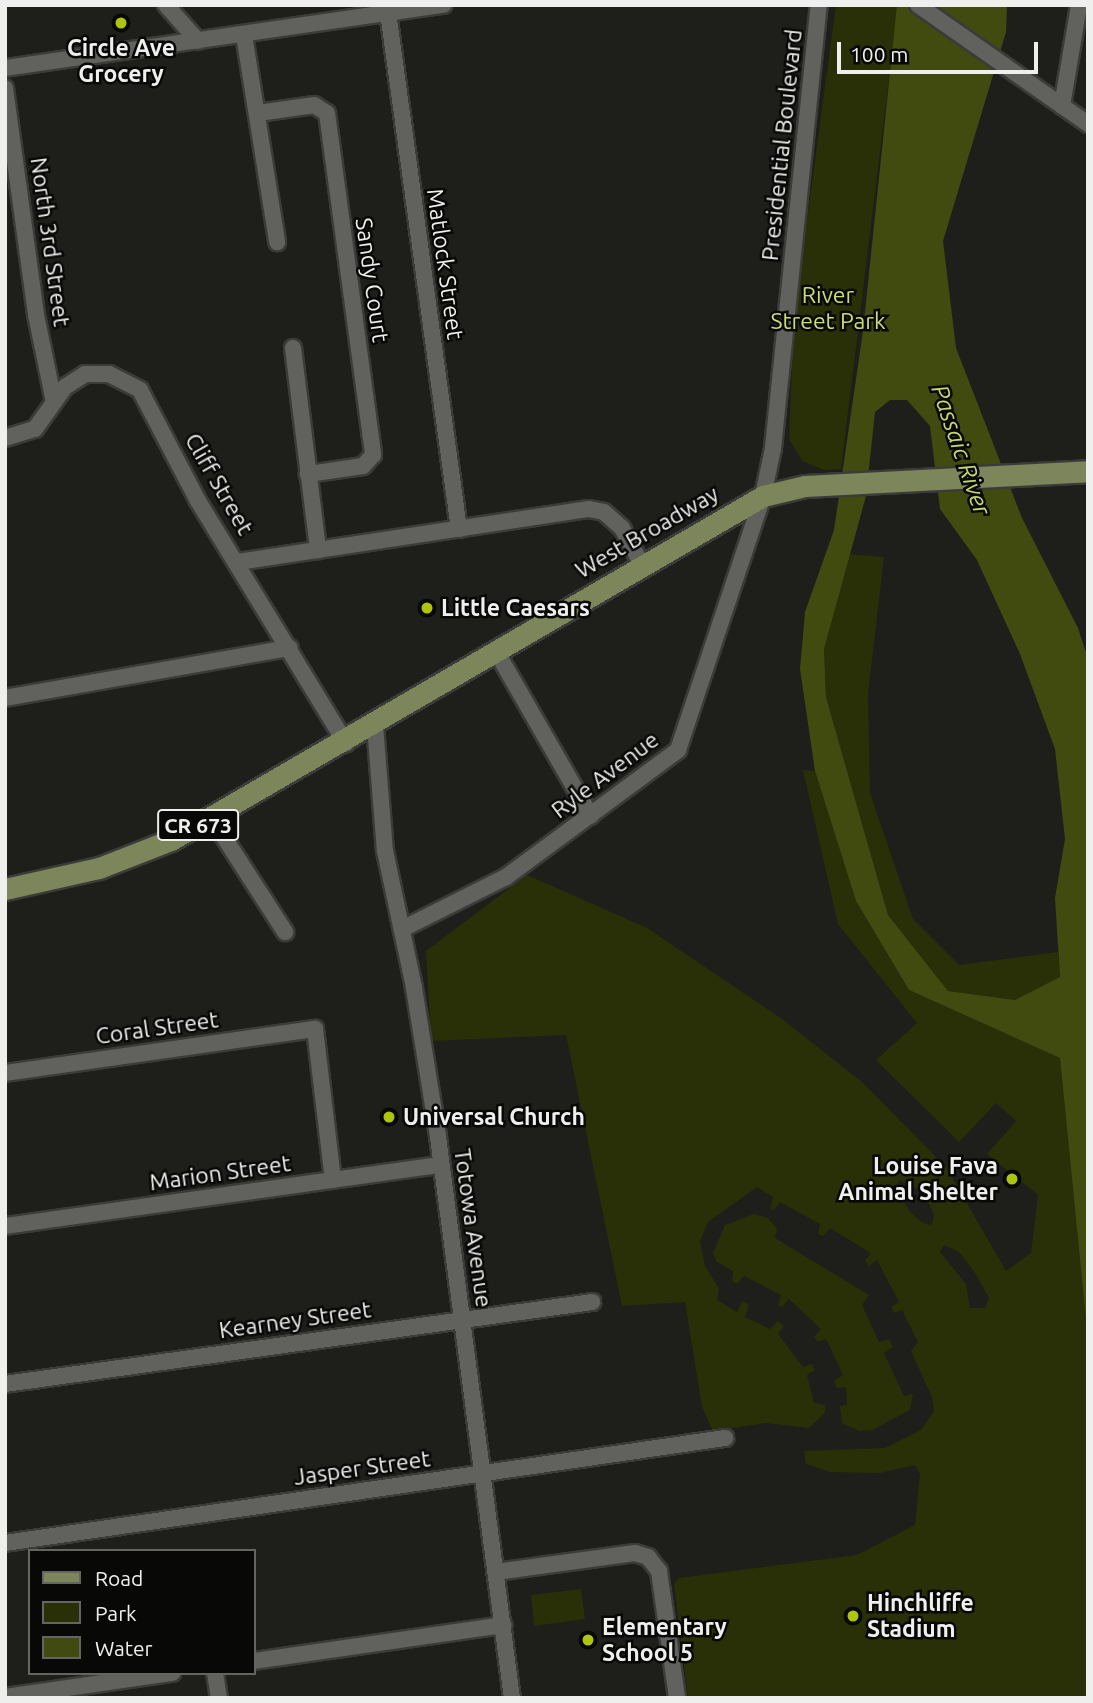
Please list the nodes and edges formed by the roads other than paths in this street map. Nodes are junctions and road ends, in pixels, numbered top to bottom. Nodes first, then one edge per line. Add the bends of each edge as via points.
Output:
1 (166, 5) edge
2 (443, 5) edge
3 (819, 5) edge
4 (918, 5) edge
5 (1079, 5) edge
6 (387, 10) edge
7 (244, 35) junction
8 (198, 41) junction
9 (5, 68) edge
10 (5, 89) edge
11 (1062, 106) junction
12 (258, 113) junction
13 (1088, 124) edge
14 (277, 242) dead end
15 (293, 348) dead end
16 (54, 402) junction
17 (5, 438) edge
18 (1088, 471) edge
19 (309, 474) junction
20 (763, 496) junction
21 (459, 529) junction
22 (318, 550) junction
23 (238, 562) junction
24 (642, 565) junction
25 (290, 648) junction
26 (496, 651) junction
27 (5, 698) edge
28 (375, 725) junction
29 (346, 743) junction
30 (591, 816) junction
31 (211, 817) junction
32 (5, 889) edge
33 (402, 929) junction
34 (285, 932) dead end
35 (5, 1073) edge
36 (441, 1164) junction
37 (333, 1180) junction
38 (5, 1226) edge
39 (592, 1302) dead end
40 (462, 1320) junction
41 (5, 1384) edge
42 (725, 1438) dead end
43 (483, 1475) junction
44 (5, 1543) edge
45 (496, 1572) junction
46 (503, 1625) junction
47 (256, 1661) edge
48 (158, 1675) edge
49 (215, 1675) edge
50 (5, 1697) edge
51 (219, 1698) edge
52 (512, 1698) edge
53 (677, 1698) edge

1 - 8 street
2 - 6 street
3 - 20 street, Presidential Boulevard via 786,337
4 - 11 street
5 - 11 street
6 - 7 street
6 - 21 street, Matlock Street
7 - 8 street
7 - 12 street
8 - 9 street
10 - 16 street, North 3rd Street via 36,315
11 - 13 street
12 - 14 street
12 - 19 street, Sandy Court via 314,105 327,113 329,126 373,455 363,466
15 - 19 street
16 - 17 street, Cliff Street via 36,429
16 - 23 street, Cliff Street via 78,377 92,373 125,380 140,390 198,501
18 - 20 main road, West Broadway via 831,485 784,489
19 - 22 street
20 - 24 main road, West Broadway / CR 673
20 - 30 street, Ryle Avenue via 678,750
21 - 22 street
21 - 24 street via 597,510 622,528
22 - 23 street
23 - 25 street, Cliff Street
24 - 26 main road, West Broadway / CR 673
25 - 27 street
25 - 29 street, Cliff Street
26 - 28 main road, West Broadway / CR 673
26 - 30 street
28 - 29 main road, West Broadway / CR 673
28 - 33 street, Totowa Avenue via 385,851
29 - 31 main road, West Broadway / CR 673
30 - 33 street, Ryle Avenue via 506,877
31 - 32 main road, West Broadway / CR 673 via 129,859
31 - 34 street
33 - 36 street, Totowa Avenue
35 - 37 street, Coral Street via 315,1029
36 - 37 street, Marion Street
36 - 40 street, Totowa Avenue
37 - 38 street, Marion Street
39 - 40 street, Kearney Street
40 - 41 street, Kearney Street
40 - 43 street, Totowa Avenue
42 - 43 street, Jasper Street
43 - 44 street, Jasper Street
43 - 45 street, Totowa Avenue
45 - 46 street, Totowa Avenue
45 - 53 street via 635,1553 649,1557 660,1571
46 - 47 street
46 - 52 street, Totowa Avenue
48 - 50 street
49 - 51 street

